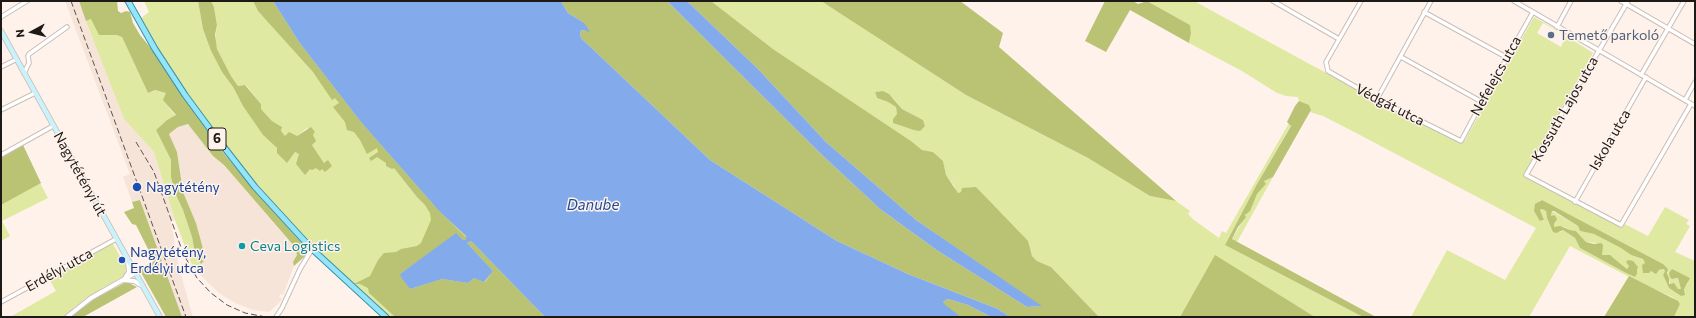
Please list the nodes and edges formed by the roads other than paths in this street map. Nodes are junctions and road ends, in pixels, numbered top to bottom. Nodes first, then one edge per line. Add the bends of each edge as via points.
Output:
1 (28, 1) edge
2 (128, 1) edge
3 (1273, 1) edge
4 (1361, 1) edge
5 (1431, 1) edge
6 (1515, 1) edge
7 (1571, 1) edge
8 (1621, 1) edge
9 (1684, 1) edge
10 (1627, 2) edge
11 (1424, 12) junction
12 (1533, 12) junction
13 (1, 17) edge
14 (67, 27) dead end
15 (1557, 27) junction
16 (1668, 29) junction
17 (1, 32) edge
18 (1339, 39) junction
19 (1695, 44) edge
20 (1599, 51) junction
21 (1401, 57) junction
22 (1506, 58) junction
23 (17, 59) junction
24 (1, 67) edge
25 (24, 73) junction
26 (1641, 75) junction
27 (1646, 78) junction
28 (1695, 82) edge
29 (35, 93) junction
30 (1377, 99) junction
31 (1685, 100) junction
32 (1482, 102) junction
33 (1693, 105) edge
34 (1, 110) edge
35 (53, 126) junction
36 (1461, 141) joint
37 (1, 155) edge
38 (1575, 202) junction
39 (116, 239) junction
40 (312, 249) junction
41 (128, 260) junction
42 (135, 273) junction
43 (122, 280) junction
44 (143, 286) junction
45 (1, 302) edge
46 (67, 317) edge
47 (160, 317) edge
48 (276, 317) edge
49 (386, 317) edge

1 - 13 street
2 - 40 main road, 6 via 170,72 212,132 255,187
3 - 18 street
4 - 18 street
5 - 11 street
6 - 12 street
7 - 15 street
8 - 10 street
9 - 16 street
10 - 16 street
10 - 20 street, Kossuth Lajos utca
11 - 21 street
11 - 22 street
12 - 15 street
12 - 22 street, Nefelejcs utca
14 - 25 street via 29,54 29,62
15 - 20 street
16 - 19 street
16 - 26 street
17 - 23 main road, Nagytétényi út
18 - 30 street, Védgát utca via 1326,62 1330,73
20 - 26 street
20 - 38 street, Kossuth Lajos utca via 1526,175
21 - 30 street
21 - 32 street
22 - 32 street, Nefelejcs utca
23 - 24 street
23 - 25 main road, Nagytétényi út
25 - 29 main road, Nagytétényi út
26 - 27 street
27 - 31 street
27 - 38 street, Iskola utca
28 - 31 street
29 - 34 street
29 - 35 main road, Nagytétényi út
30 - 36 street, Védgát utca
31 - 33 street
32 - 36 street, Nefelejcs utca
33 - 38 street via 1621,225
35 - 37 street
35 - 39 main road, Nagytétényi út
39 - 41 main road, Nagytétényi út
39 - 45 street, Erdélyi utca
40 - 48 street
40 - 49 main road, 6
41 - 42 main road, Nagytétényi út
41 - 43 street via 129,272
42 - 43 street
42 - 44 main road, Nagytétényi út
43 - 44 street via 134,281
43 - 46 street via 91,298
44 - 47 main road, Nagytétényi út

